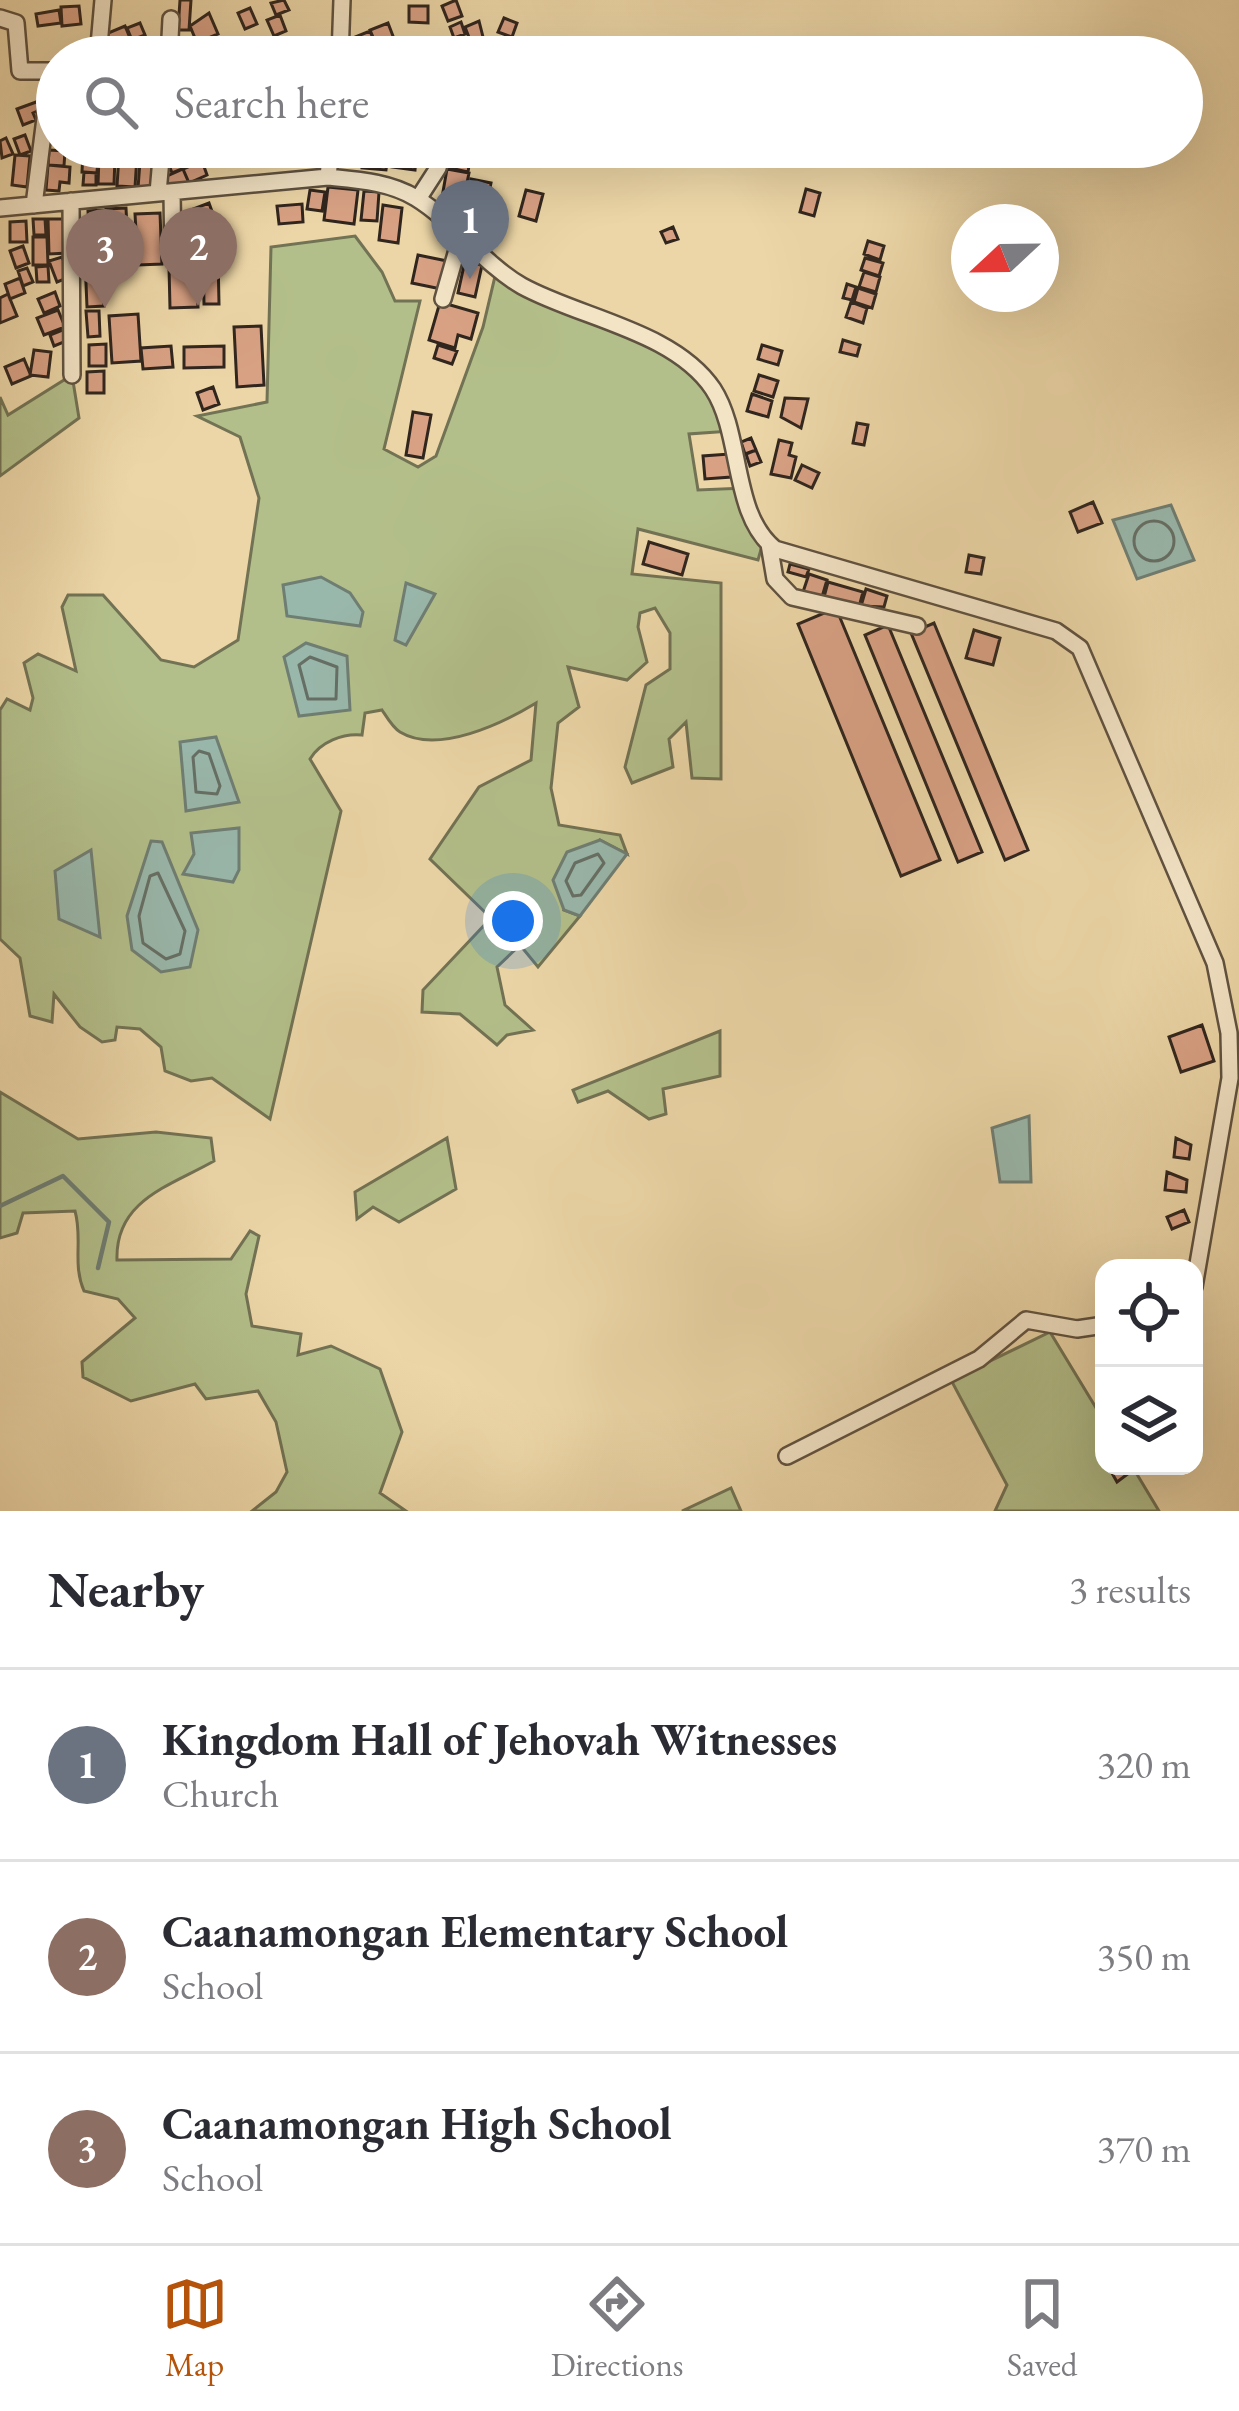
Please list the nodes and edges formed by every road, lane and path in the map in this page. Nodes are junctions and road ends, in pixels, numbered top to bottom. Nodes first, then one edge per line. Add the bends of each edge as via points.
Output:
1 (103, 0) edge
2 (342, 0) edge
3 (0, 18) edge
4 (171, 20) dead end
5 (100, 36) edge
6 (170, 36) edge
7 (341, 36) edge
8 (36, 70) edge
9 (40, 168) edge
10 (163, 168) edge
11 (329, 168) edge
12 (439, 168) edge
13 (328, 177) junction
14 (165, 193) junction
15 (418, 199) junction
16 (71, 201) junction
17 (34, 205) junction
18 (0, 208) edge
19 (461, 236) junction
20 (173, 260) dead end
21 (443, 299) dead end
22 (72, 375) dead end
23 (769, 544) junction
24 (917, 626) dead end
25 (1199, 1259) edge
26 (1095, 1326) edge
27 (787, 1456) dead end

1 - 5 street
2 - 7 street
3 - 8 street via 16,23 20,70
4 - 6 street
9 - 17 street
10 - 14 street
11 - 13 street
12 - 15 street
13 - 14 street
13 - 15 street
14 - 16 street
14 - 20 street
15 - 19 street
16 - 17 street
16 - 22 street
17 - 18 street
19 - 21 street
19 - 23 street via 520,284 669,351 698,373 728,418 755,521
23 - 24 street via 775,579 792,597
23 - 25 street via 1064,633 1088,662 1223,998 1230,1078
26 - 27 street via 1026,1320 979,1359

